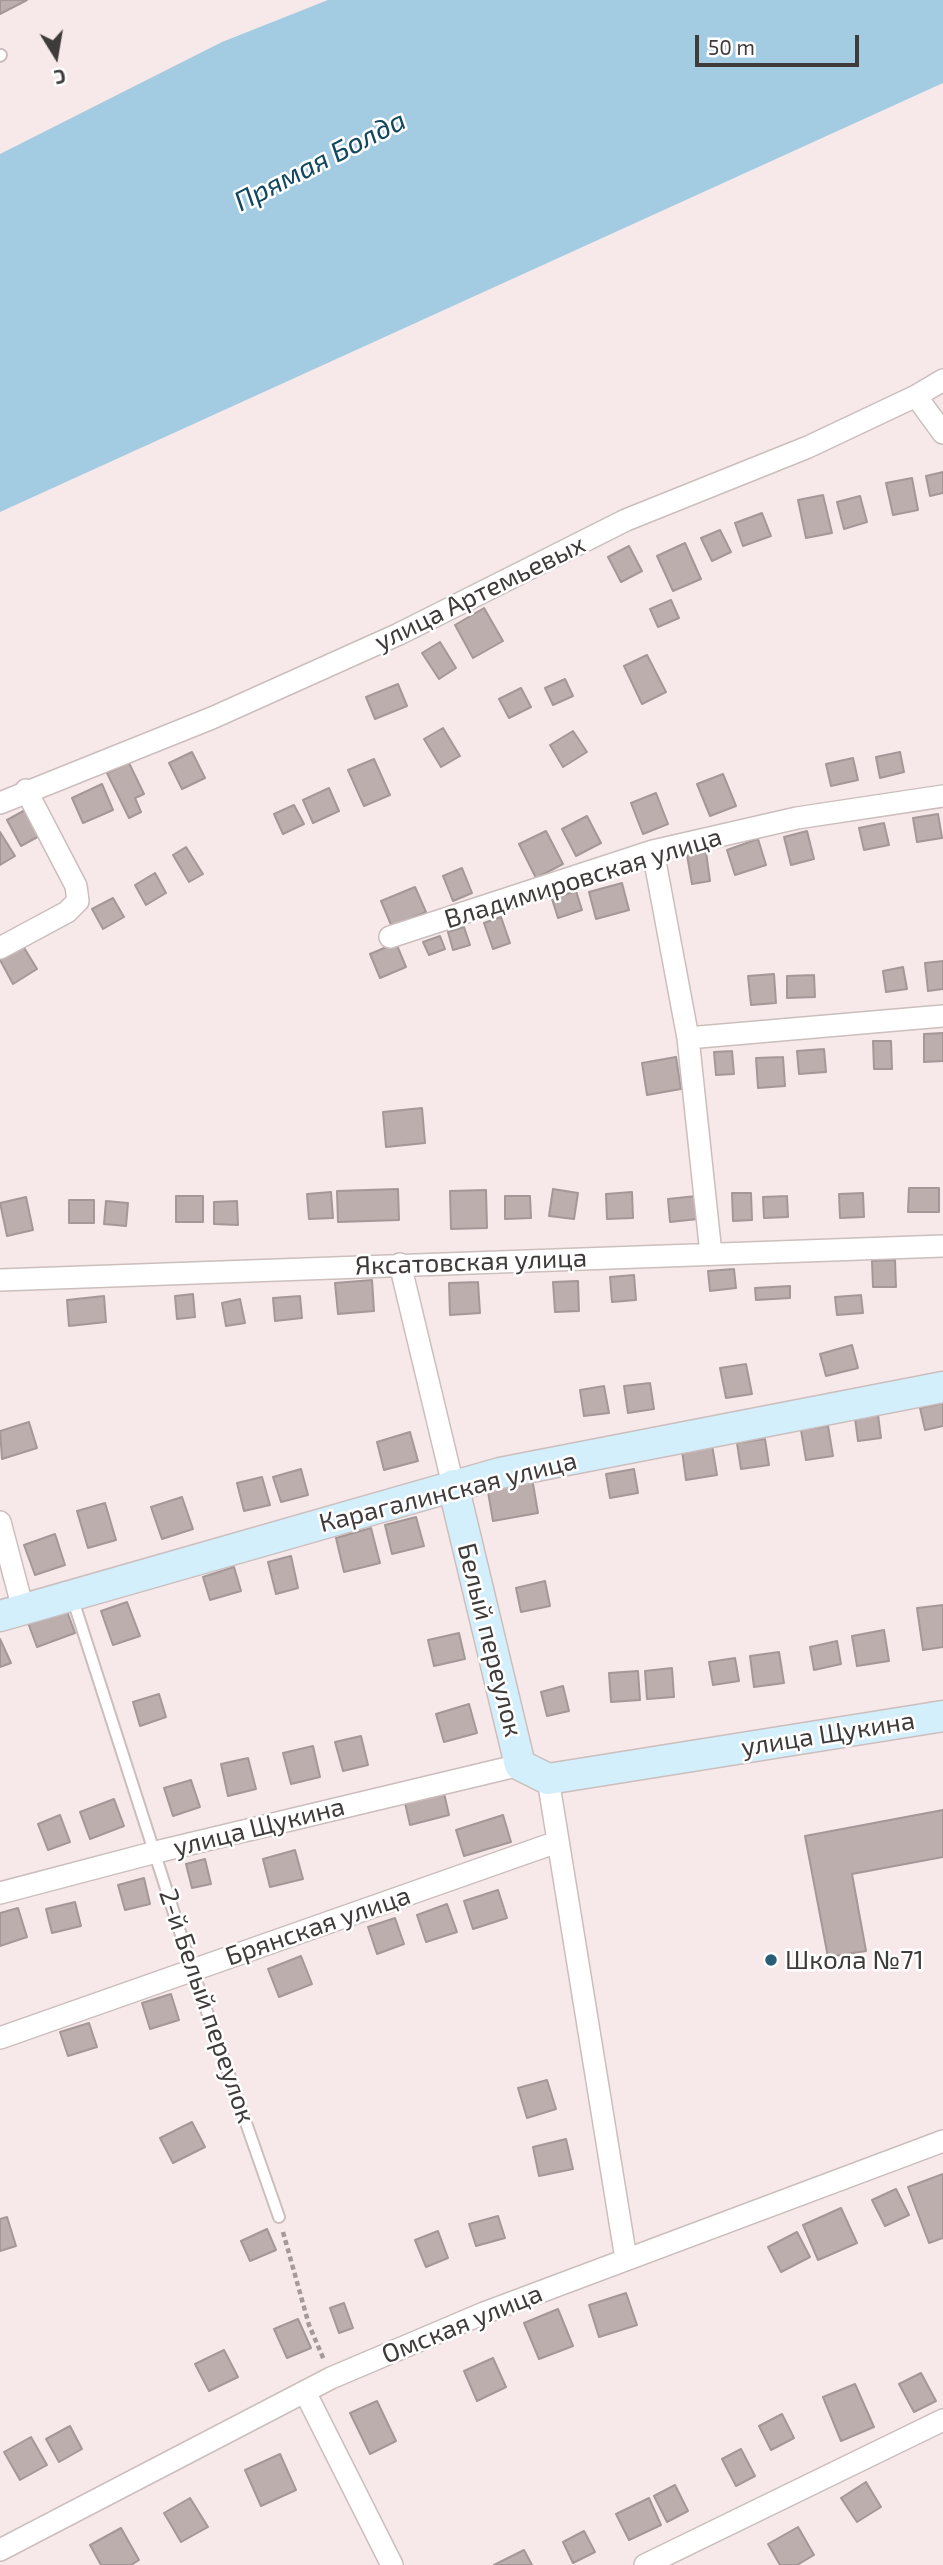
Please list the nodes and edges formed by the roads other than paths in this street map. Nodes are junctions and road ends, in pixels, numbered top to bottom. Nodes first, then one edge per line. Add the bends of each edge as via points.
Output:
1 (943, 380) edge
2 (916, 396) junction
3 (943, 433) edge
4 (26, 790) junction
5 (943, 796) edge
6 (0, 803) edge
7 (653, 851) junction
8 (390, 937) dead end
9 (0, 948) edge
10 (943, 1016) edge
11 (688, 1038) junction
12 (943, 1246) edge
13 (711, 1254) junction
14 (400, 1264) junction
15 (0, 1280) edge
16 (943, 1387) edge
17 (453, 1485) junction
18 (0, 1522) edge
19 (71, 1594) junction
20 (12, 1613) edge
21 (943, 1716) edge
22 (520, 1765) junction
23 (548, 1779) junction
24 (557, 1842) junction
25 (156, 1852) junction
26 (0, 1893) edge
27 (192, 1969) junction
28 (0, 2038) edge
29 (943, 2141) edge
30 (279, 2217) road end
31 (625, 2259) junction
32 (305, 2392) junction
33 (943, 2420) edge
34 (0, 2550) edge
35 (392, 2565) edge
36 (645, 2565) edge

1 - 2 street, улица Артемьевых
2 - 3 street
2 - 4 street, улица Артемьевых via 808,447 626,520 399,634 237,707
4 - 6 street, улица Артемьевых
4 - 9 street via 76,886 78,901 67,912
5 - 7 street, Владимировская улица via 797,818
7 - 8 street, Владимировская улица
7 - 11 street
10 - 11 street
11 - 13 street
12 - 13 street, Яксатовская улица
13 - 14 street, Яксатовская улица
14 - 15 street, Яксатовская улица
14 - 17 street
16 - 17 street, Карагалинская улица
17 - 19 street, Карагалинская улица
17 - 22 street, Белый переулок
18 - 20 street
19 - 20 street, Карагалинская улица
19 - 25 lane, 2-й Белый переулок
21 - 23 street, улица Щукина
22 - 23 street, Белый переулок
22 - 25 street, улица Щукина
23 - 24 street
24 - 27 street, Брянская улица
24 - 31 street
25 - 26 street, улица Щукина
25 - 27 lane, 2-й Белый переулок
27 - 28 street, Брянская улица
27 - 30 lane, 2-й Белый переулок
29 - 31 street, Омская улица
31 - 32 street, Омская улица
32 - 34 street, Омская улица
32 - 35 street
33 - 36 street

